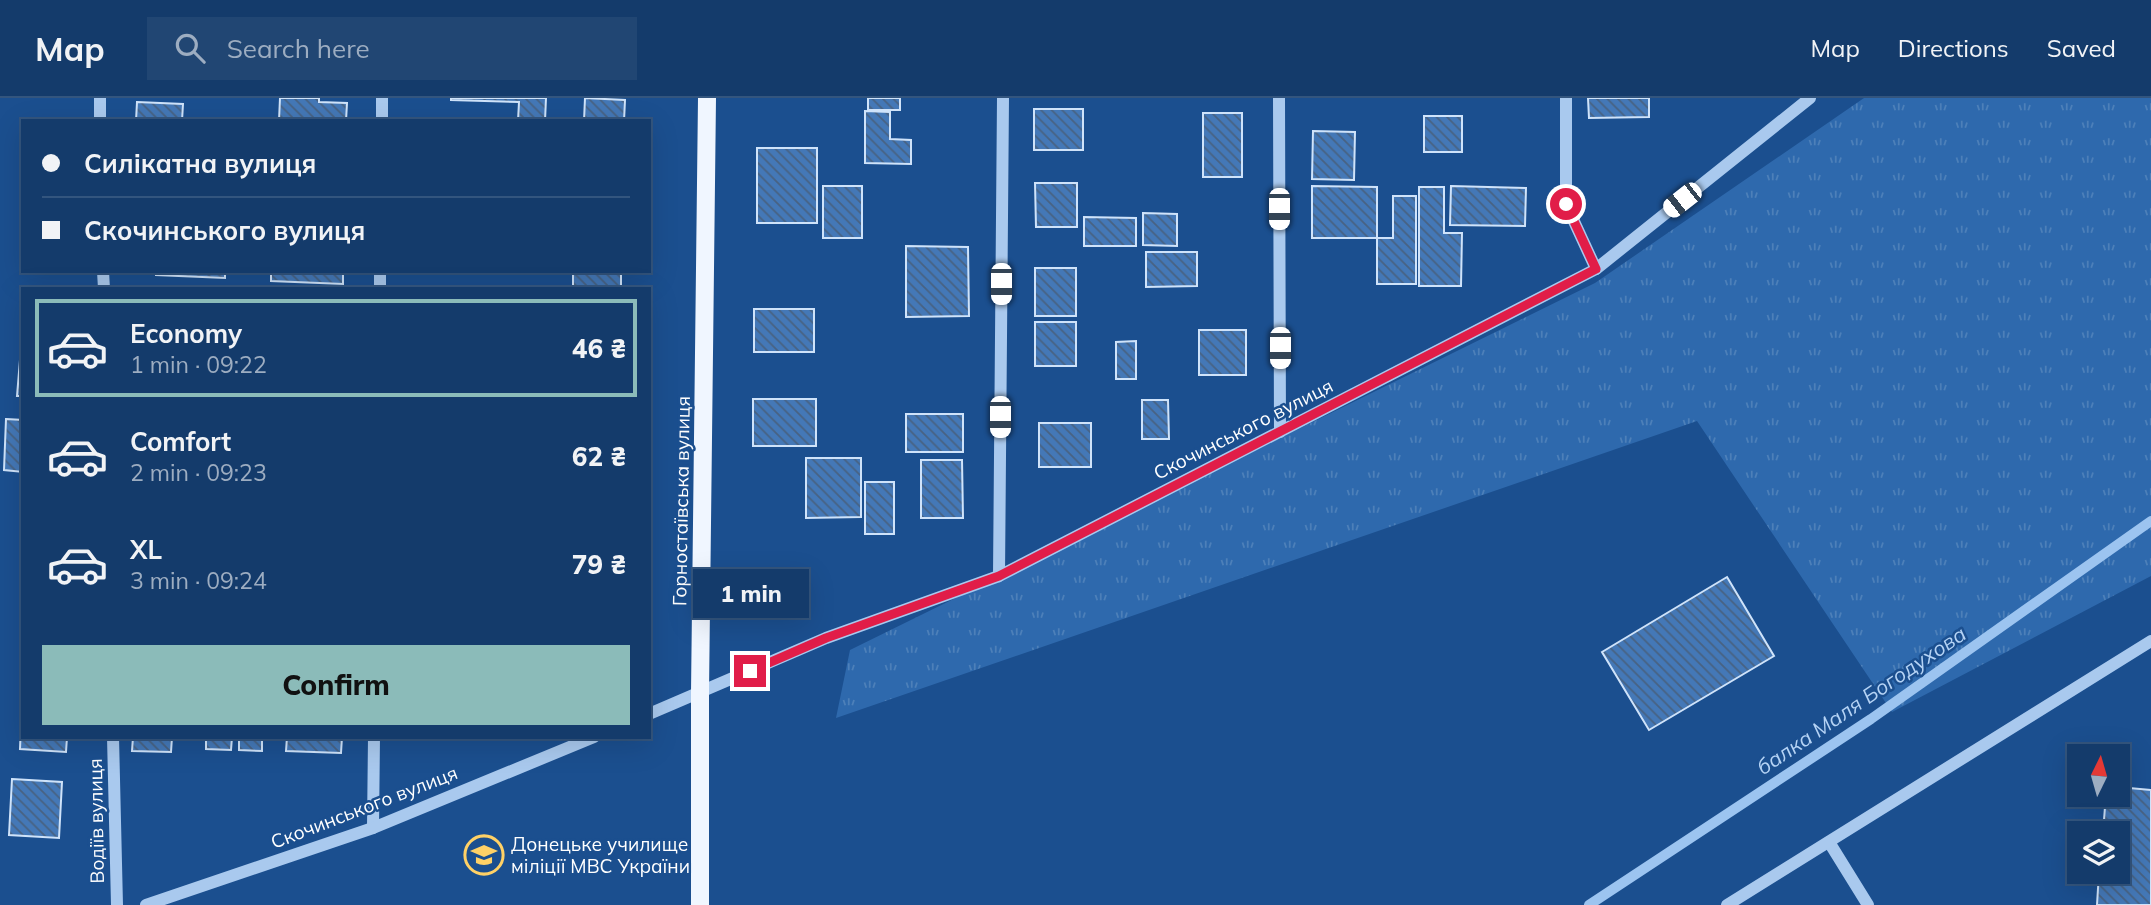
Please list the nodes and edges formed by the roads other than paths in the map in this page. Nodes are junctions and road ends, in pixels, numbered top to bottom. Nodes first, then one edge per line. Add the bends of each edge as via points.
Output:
1 (100, 98) edge
2 (382, 98) edge
3 (707, 98) edge
4 (1003, 98) edge
5 (1279, 98) edge
6 (1566, 98) edge
7 (1810, 98) edge
8 (100, 119) edge
9 (382, 119) edge
10 (1596, 269) junction
11 (1280, 432) junction
12 (999, 576) junction
13 (2151, 641) edge
14 (699, 693) junction
15 (651, 713) edge
16 (113, 739) edge
17 (374, 739) edge
18 (589, 739) edge
19 (373, 828) junction
20 (1829, 842) junction
21 (117, 905) edge
22 (145, 905) edge
23 (700, 905) edge
24 (1727, 905) edge
25 (1868, 905) edge

1 - 8 street
2 - 9 street
3 - 14 main road, Горностаївська вулиця
4 - 12 street
5 - 11 street
6 - 10 street via 1566,204
7 - 10 street, Скочинського вулиця
10 - 11 street, Скочинського вулиця
11 - 12 street, Скочинського вулиця
12 - 14 street, Скочинського вулиця via 826,638
13 - 20 street
14 - 15 street, Скочинського вулиця
14 - 23 main road, Горностаївська вулиця
16 - 21 street, Водіїв вулиця
17 - 19 street
18 - 19 street, Скочинського вулиця
19 - 22 street, Скочинського вулиця
20 - 24 street
20 - 25 street

